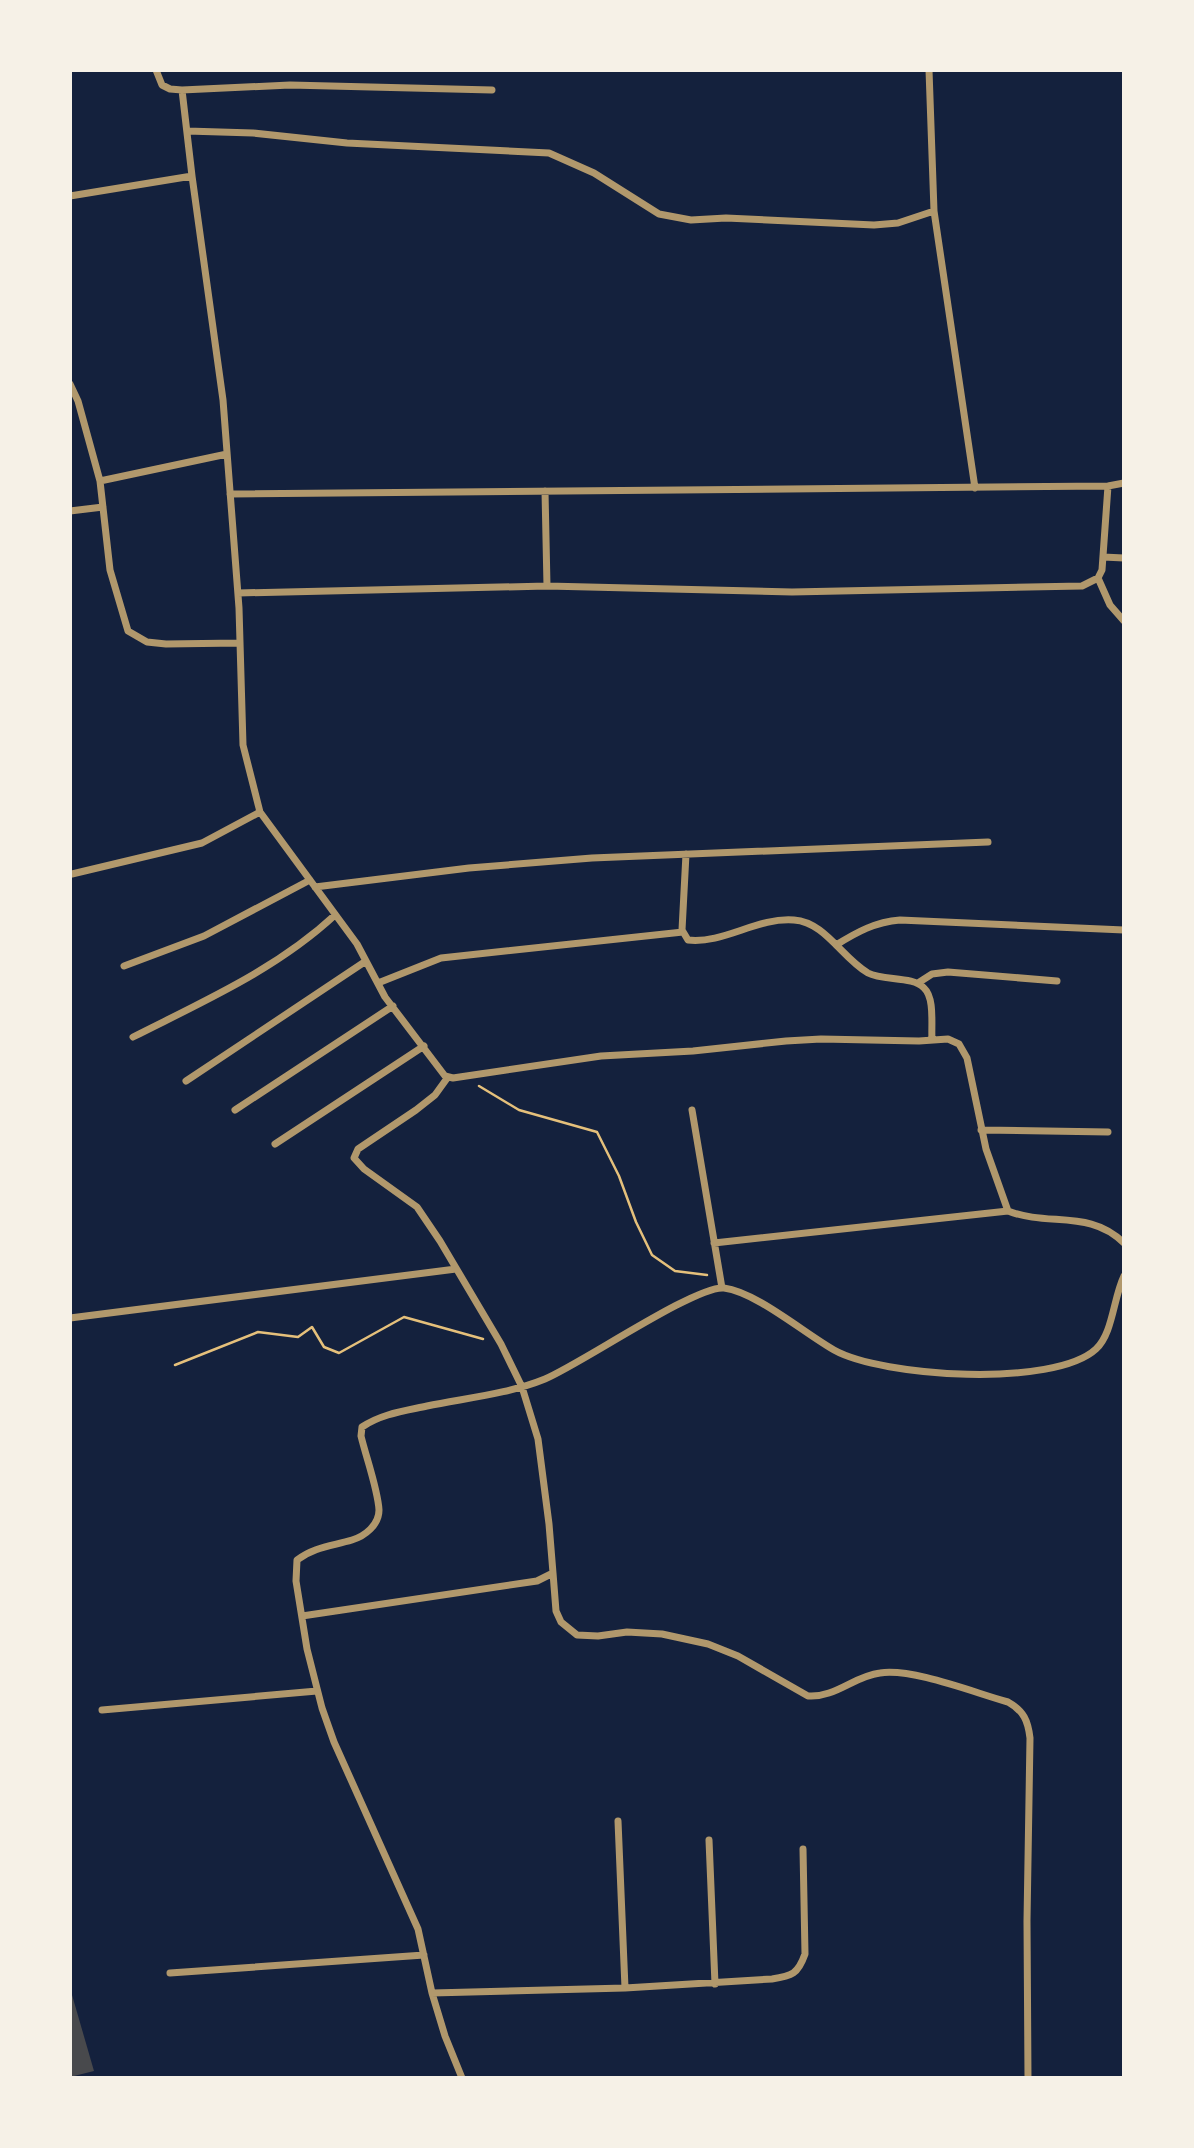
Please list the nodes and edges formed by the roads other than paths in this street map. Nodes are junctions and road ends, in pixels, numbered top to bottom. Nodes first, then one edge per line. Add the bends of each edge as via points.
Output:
1 (156, 70) edge
2 (929, 70) edge
3 (182, 90) junction
4 (492, 90) dead end
5 (187, 131) junction
6 (192, 176) junction
7 (70, 196) edge
8 (934, 211) junction
9 (70, 384) edge
10 (227, 454) junction
11 (100, 481) junction
12 (1124, 483) edge
13 (1108, 486) junction
14 (975, 488) junction
15 (545, 491) junction
16 (230, 494) junction
17 (103, 507) junction
18 (70, 511) edge
19 (1103, 557) junction
20 (1124, 558) edge
21 (1098, 578) junction
22 (547, 586) junction
23 (238, 593) junction
24 (1124, 621) edge
25 (239, 643) junction
26 (260, 812) junction
27 (988, 842) dead end
28 (686, 854) junction
29 (72, 874) dead end
30 (310, 880) junction
31 (315, 887) junction
32 (335, 915) junction
33 (1124, 930) edge
34 (683, 932) junction
35 (836, 945) junction
36 (366, 961) junction
37 (124, 966) dead end
38 (1057, 981) dead end
39 (378, 983) junction
40 (918, 983) junction
41 (393, 1006) junction
42 (133, 1037) dead end
43 (932, 1040) junction
44 (424, 1046) junction
45 (448, 1077) junction
46 (186, 1081) dead end
47 (236, 1110) dead end
48 (692, 1110) dead end
49 (981, 1130) junction
50 (1108, 1132) dead end
51 (275, 1144) dead end
52 (1008, 1211) junction
53 (714, 1243) junction
54 (1124, 1243) edge
55 (456, 1269) junction
56 (1124, 1276) edge
57 (722, 1288) junction
58 (70, 1318) edge
59 (522, 1387) junction
60 (553, 1573) junction
61 (302, 1616) junction
62 (317, 1691) junction
63 (102, 1710) dead end
64 (618, 1821) dead end
65 (709, 1840) dead end
66 (803, 1849) dead end
67 (424, 1955) junction
68 (170, 1973) dead end
69 (715, 1984) junction
70 (625, 1988) junction
71 (432, 1993) junction
72 (462, 2078) edge
73 (1028, 2078) edge

1 - 3 street via 162,85
2 - 8 street
3 - 4 street via 289,85
3 - 5 street
5 - 6 street
5 - 8 street via 549,153 594,173 659,215 691,220 874,225 898,223
6 - 7 street
6 - 10 street
8 - 14 street
9 - 11 street
10 - 11 street
10 - 16 street
11 - 17 street
12 - 13 street
13 - 14 street
13 - 19 street
14 - 15 street
15 - 16 street
15 - 22 street
16 - 23 street
17 - 18 street
17 - 25 street via 110,570 128,631 147,642
19 - 20 street
19 - 21 street
21 - 22 street via 1069,587 792,593
21 - 24 street
22 - 23 street
23 - 25 street
25 - 26 street via 243,745
26 - 29 street via 202,843
26 - 30 street
27 - 28 street
28 - 31 street via 469,868
28 - 34 street
30 - 31 street
30 - 37 street via 204,936
31 - 32 street
32 - 36 street
32 - 42 street via 312,937 257,974
33 - 35 street via 900,920 872,924
34 - 35 street via 688,940 700,941 762,923 794,920 809,924
34 - 39 street via 441,958
35 - 40 street via 870,974
36 - 39 street
36 - 46 street
38 - 40 street via 948,972 932,974
39 - 41 street
40 - 43 street via 930,999
41 - 44 street
41 - 47 street
43 - 45 street via 786,1041 601,1056
43 - 49 street via 959,1044 967,1058
44 - 45 street
44 - 51 street
45 - 55 street via 435,1095 358,1149 354,1157 417,1207
48 - 53 street
49 - 50 street
49 - 52 street
52 - 53 street
52 - 54 street via 1024,1217 1100,1225
53 - 57 street
55 - 58 street
55 - 59 street
56 - 57 street via 1104,1341 1093,1351 1069,1363 1003,1376 884,1367 853,1359 751,1298
57 - 59 street via 695,1295 577,1363
59 - 60 street via 538,1440
59 - 61 street via 394,1413 362,1427 360,1436 379,1512 375,1525 367,1534 309,1551 297,1560
60 - 61 street via 537,1581
60 - 73 street via 556,1611 577,1635 662,1634 708,1644 808,1696 819,1697 881,1672 912,1675 1020,1709 1030,1738
61 - 62 street
62 - 63 street
62 - 67 street via 334,1742 418,1929
64 - 70 street
65 - 69 street
66 - 69 street via 806,1954 800,1968 789,1976
67 - 68 street
67 - 71 street
69 - 70 street
70 - 71 street
71 - 72 street

